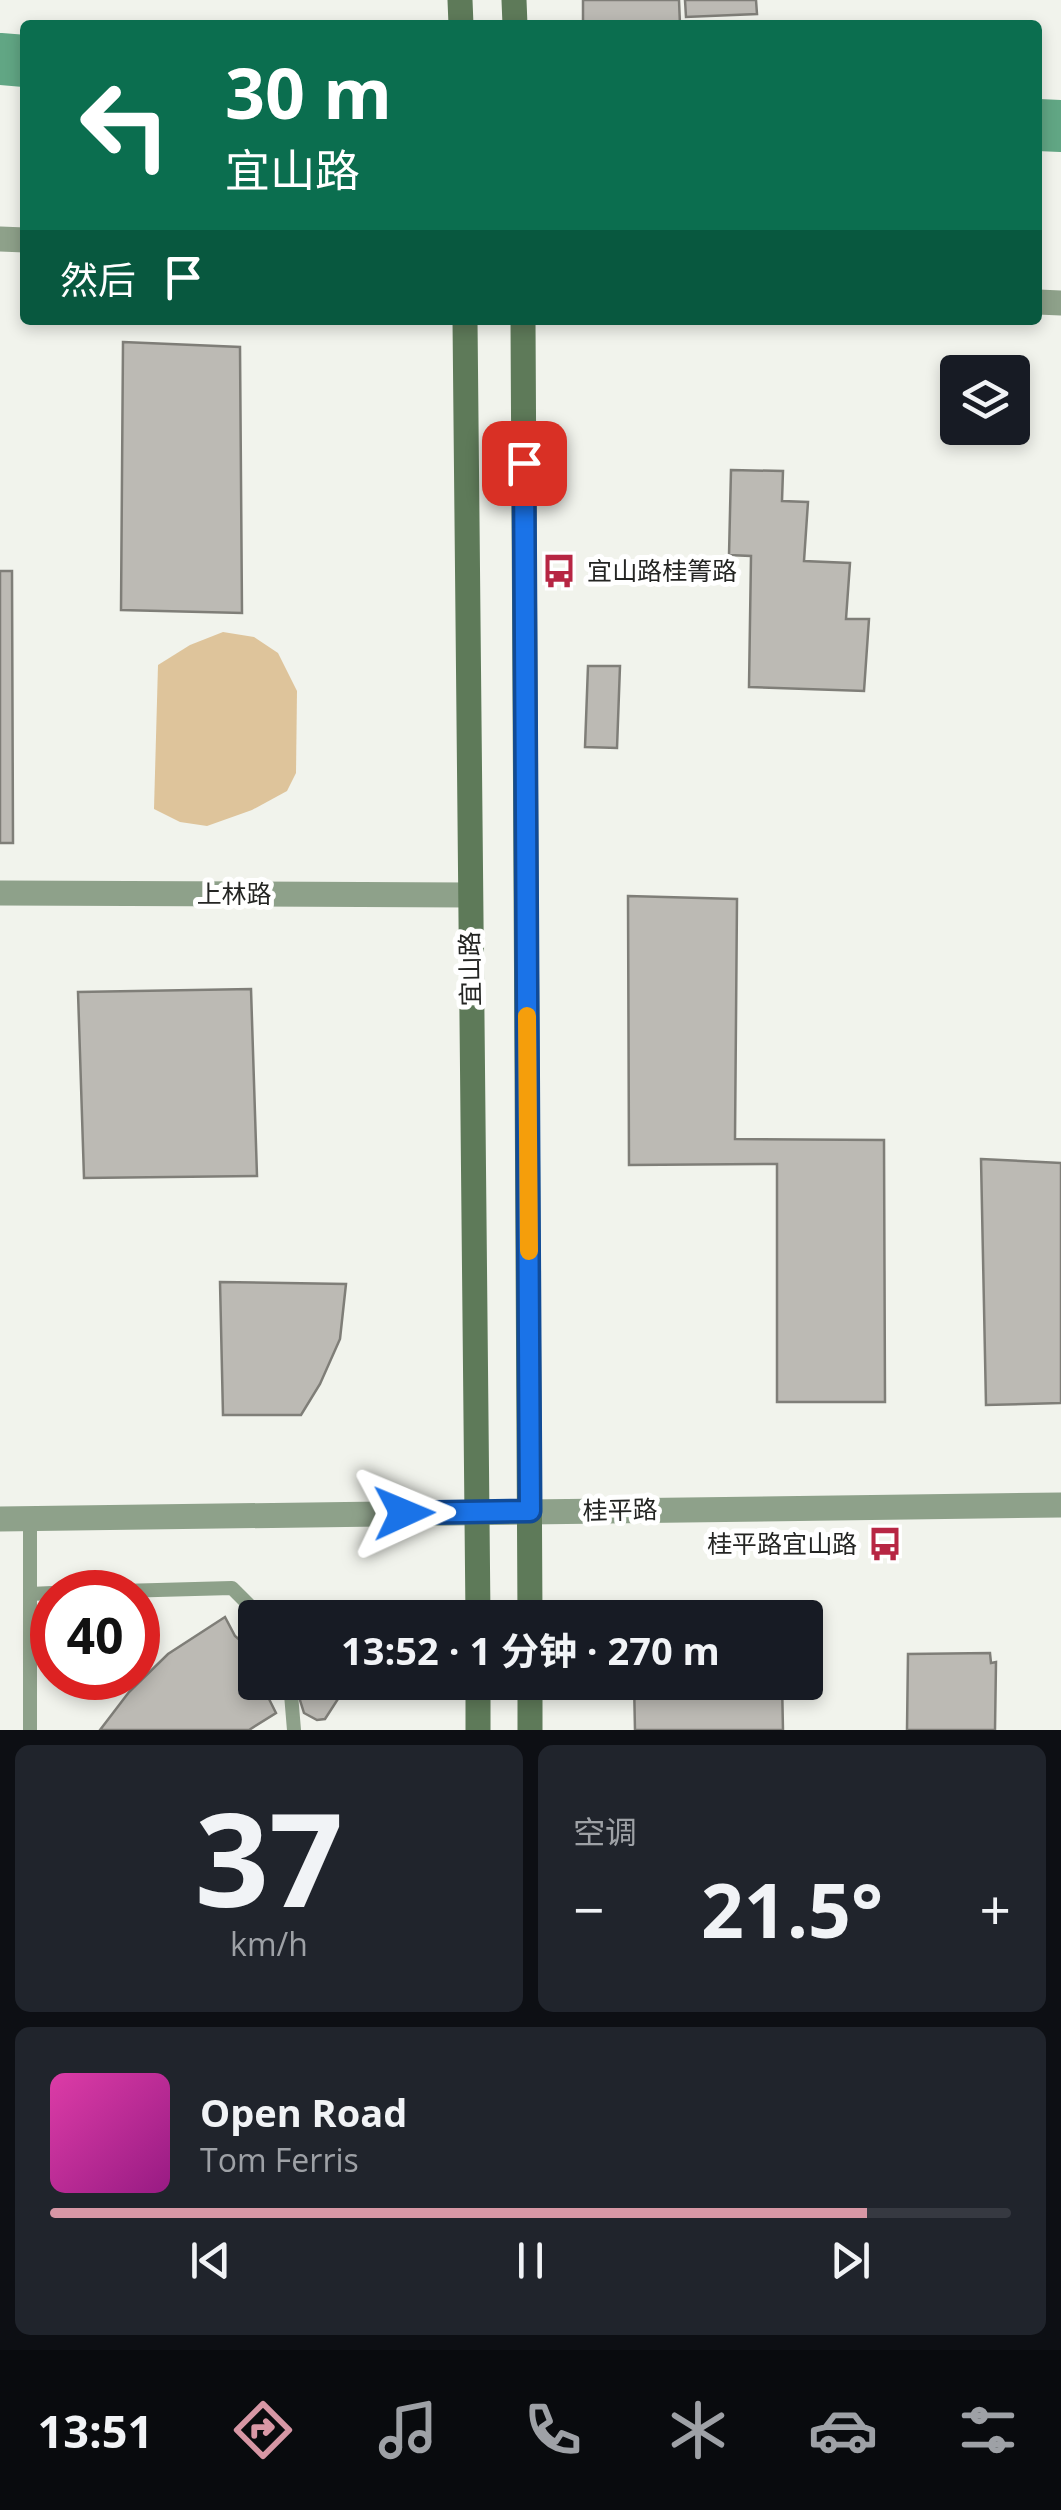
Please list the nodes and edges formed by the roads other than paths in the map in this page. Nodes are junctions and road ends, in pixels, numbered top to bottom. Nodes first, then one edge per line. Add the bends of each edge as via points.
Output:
1 (465, 325) edge
2 (524, 325) edge
3 (0, 892) edge
4 (469, 894) junction
5 (1061, 1504) edge
6 (530, 1511) junction
7 (478, 1512) junction
8 (0, 1519) edge
9 (30, 1519) junction
10 (30, 1570) edge
11 (160, 1590) edge
12 (244, 1600) edge
13 (478, 1600) edge
14 (530, 1600) edge
15 (30, 1700) edge
16 (292, 1700) edge
17 (478, 1700) edge
18 (530, 1700) edge
19 (30, 1730) edge
20 (294, 1730) edge
21 (478, 1730) edge
22 (530, 1730) edge

1 - 4 main road, 宜山路
2 - 6 main road
3 - 4 street, 上林路
4 - 7 main road, 宜山路
5 - 6 street, 桂平路
6 - 7 street, 桂平路
6 - 14 main road
7 - 9 street, 桂平路
7 - 13 main road, 宜山路
8 - 9 street, 桂平路
9 - 10 lane
11 - 12 lane via 232,1588
15 - 19 lane
16 - 20 lane
17 - 21 main road
18 - 22 main road

